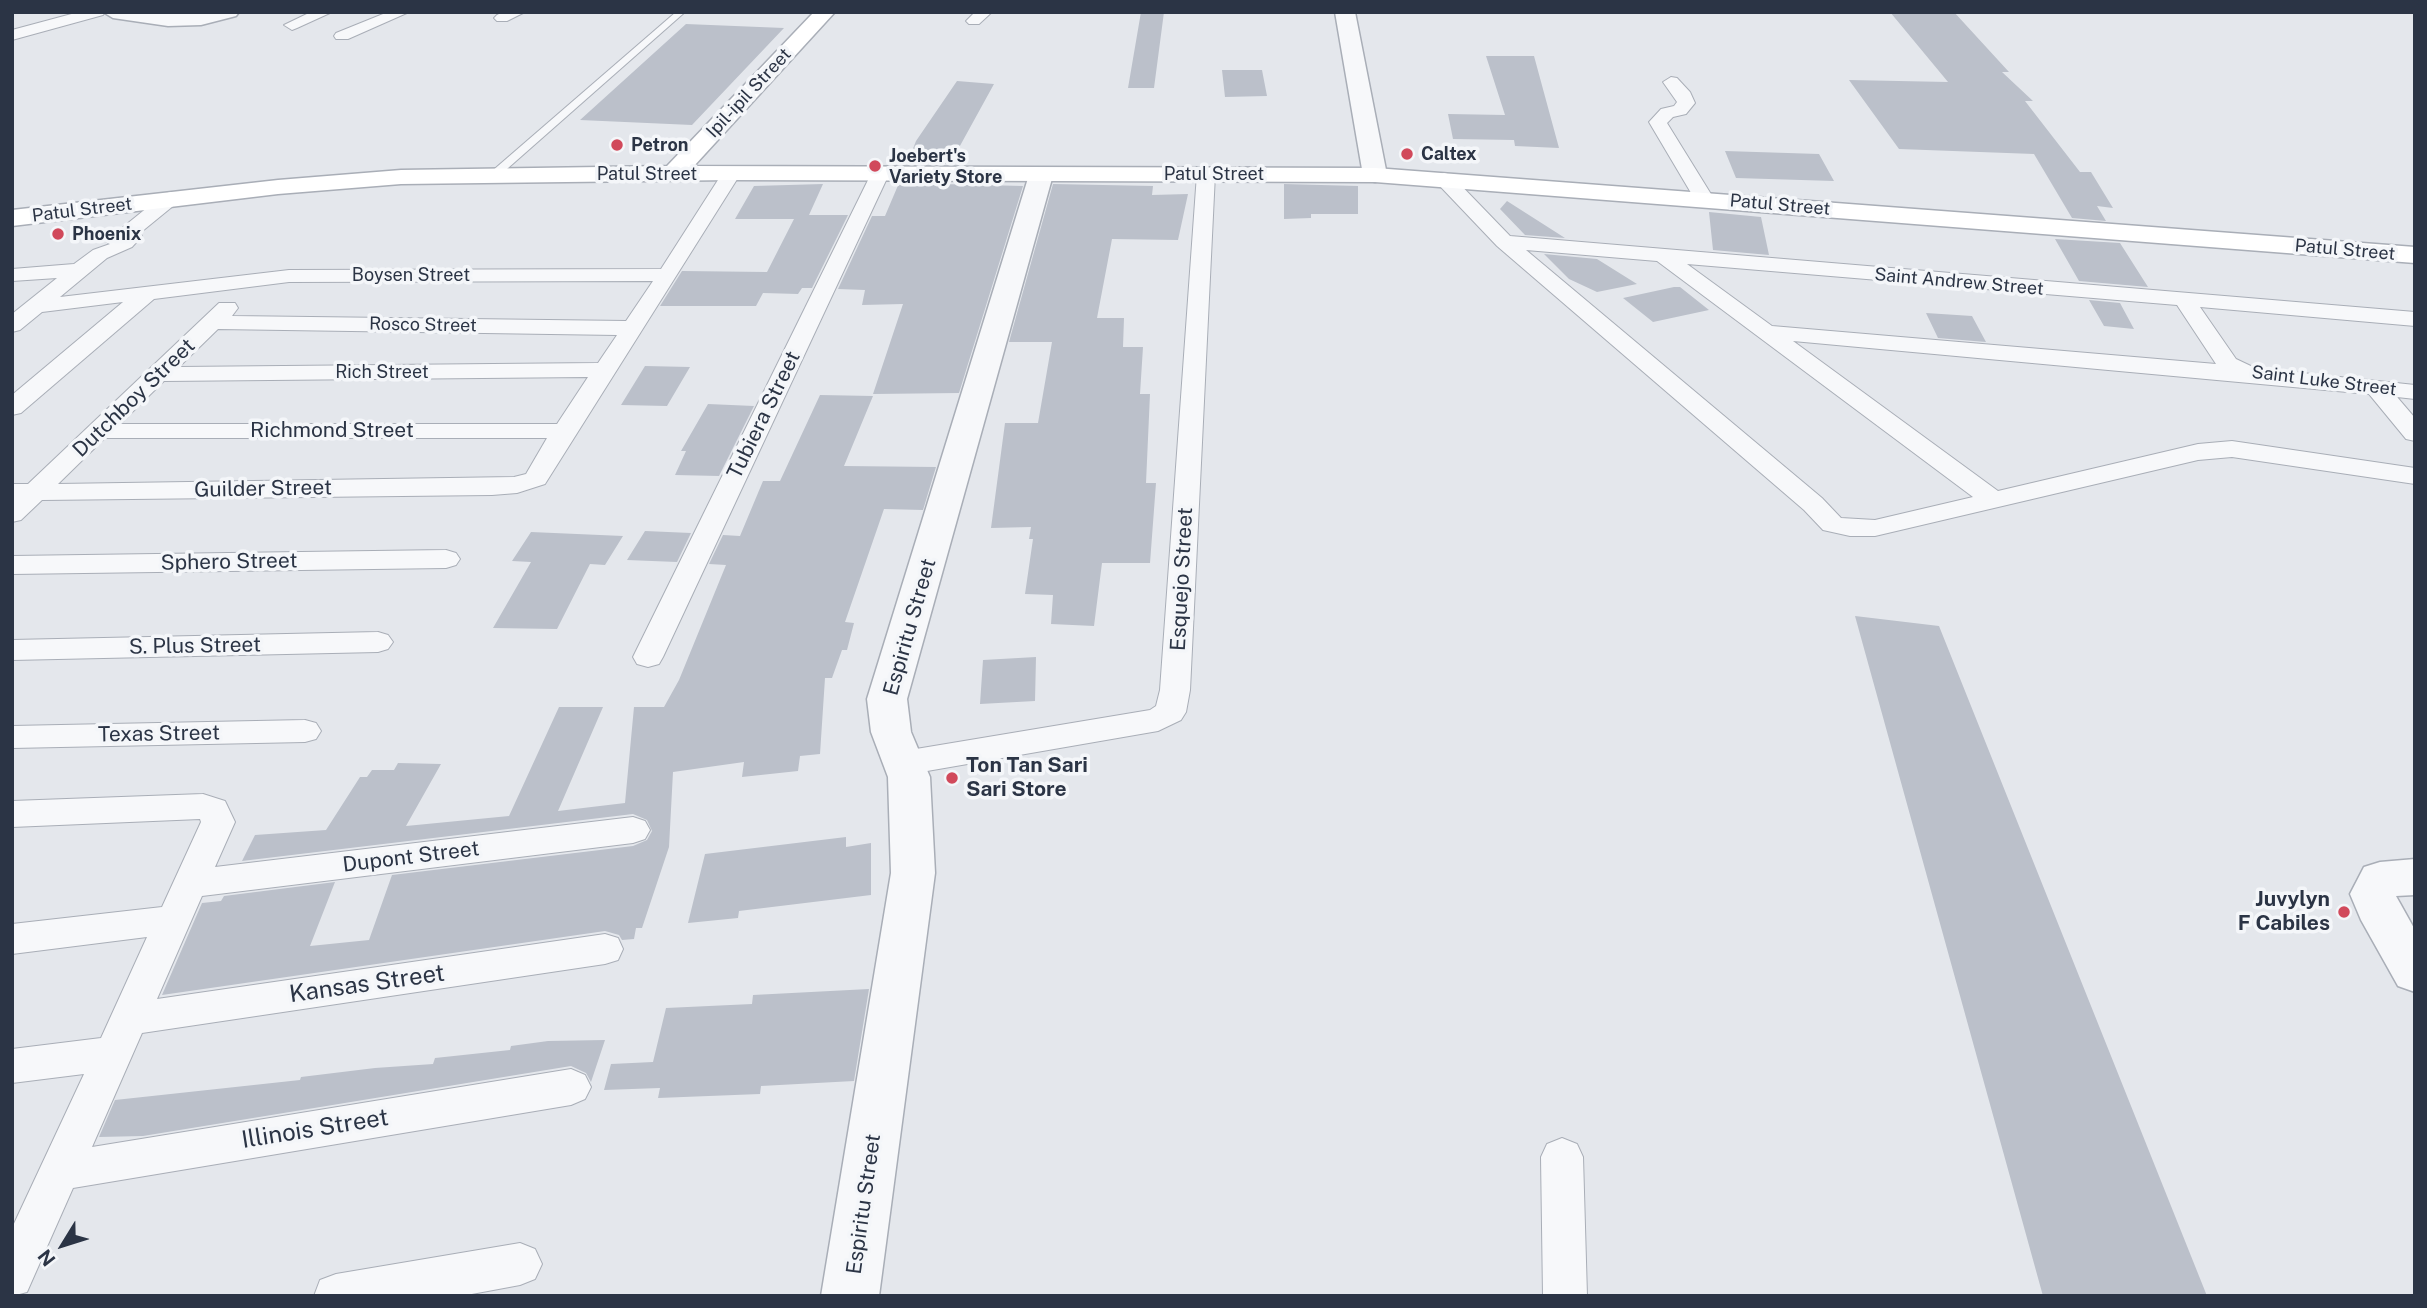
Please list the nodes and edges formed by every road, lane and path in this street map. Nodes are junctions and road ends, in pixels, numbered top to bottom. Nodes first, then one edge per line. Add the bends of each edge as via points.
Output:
1 (98, 12) edge
2 (113, 12) edge
3 (229, 12) edge
4 (325, 12) edge
5 (402, 12) edge
6 (681, 12) edge
7 (825, 12) edge
8 (1345, 12) edge
9 (292, 24) dead end
10 (12, 36) edge
11 (342, 36) dead end
12 (1671, 82) dead end
13 (732, 173) junction
14 (495, 174) junction
15 (673, 174) junction
16 (880, 174) junction
17 (1206, 174) junction
18 (1041, 175) junction
19 (1375, 175) junction
20 (1444, 179) junction
21 (171, 198) junction
22 (1704, 199) junction
23 (12, 218) edge
24 (1503, 242) junction
25 (2415, 255) edge
26 (1663, 256) junction
27 (82, 270) junction
28 (12, 275) edge
29 (668, 275) junction
30 (253, 280) junction
31 (146, 294) junction
32 (2185, 301) junction
33 (20, 317) edge
34 (2415, 319) edge
35 (213, 322) junction
36 (632, 328) junction
37 (1766, 332) junction
38 (605, 370) junction
39 (159, 374) junction
40 (2249, 374) junction
41 (2378, 389) junction
42 (2415, 392) edge
43 (12, 408) edge
44 (99, 431) junction
45 (564, 431) junction
46 (2415, 434) edge
47 (2415, 476) edge
48 (24, 492) edge
49 (1992, 499) junction
50 (12, 514) edge
51 (446, 559) dead end
52 (12, 565) edge
53 (378, 642) dead end
54 (12, 650) edge
55 (648, 657) dead end
56 (305, 731) dead end
57 (12, 737) edge
58 (904, 763) junction
59 (12, 814) edge
60 (633, 830) dead end
61 (2408, 877) edge
62 (190, 884) junction
63 (173, 920) junction
64 (12, 939) edge
65 (605, 949) dead end
66 (2415, 972) edge
67 (121, 1036) junction
68 (12, 1066) edge
69 (571, 1087) dead end
70 (1562, 1157) dead end
71 (60, 1171) junction
72 (27, 1215) edge
73 (520, 1264) dead end
74 (12, 1277) edge
75 (336, 1296) edge
76 (850, 1296) edge
77 (1565, 1296) edge

1 - 10 street
2 - 3 street via 168,20
4 - 9 street
5 - 11 street
6 - 14 lane
7 - 15 main road, Ipil-ipil Street
8 - 19 street
12 - 22 street via 1686,103 1658,122
13 - 15 main road, Patul Street
13 - 16 main road, Patul Street
13 - 29 street
14 - 15 main road, Patul Street
14 - 21 main road, Patul Street via 401,177
16 - 18 main road, Patul Street
16 - 55 street, Tubiera Street
17 - 18 main road, Patul Street
17 - 19 main road, Patul Street
17 - 58 street, Esquejo Street via 1175,690 1170,712 1158,720
18 - 58 street, Espiritu Street via 887,699 891,732
19 - 20 main road, Patul Street
20 - 22 main road, Patul Street
20 - 24 street
21 - 23 main road, Patul Street
21 - 27 street via 129,232 132,236 118,248 100,254
22 - 25 main road, Patul Street
24 - 26 street, Saint Andrew Street
24 - 49 street via 1832,524 1875,528
26 - 32 street, Saint Andrew Street
26 - 37 street
27 - 28 street
27 - 33 street
29 - 30 street, Boysen Street via 324,275
29 - 36 street
30 - 31 street, Boysen Street
30 - 35 street, Dutchboy Street
31 - 33 street, Boysen Street
31 - 43 street
32 - 34 street, Saint Andrew Street
32 - 40 street, Saint Luke Street via 2228,364
35 - 36 street, Rosco Street
35 - 39 street, Dutchboy Street
36 - 38 street
37 - 40 street
37 - 49 street
38 - 39 street, Rich Street
38 - 45 street
39 - 44 street, Dutchboy Street
40 - 41 street, Saint Luke Street
41 - 42 street, Saint Luke Street
41 - 46 street
44 - 45 street, Richmond Street
44 - 48 street, Dutchboy Street
45 - 48 street, Guilder Street via 536,479 517,485
47 - 49 street via 2232,449 2198,452
48 - 50 street, Dutchboy Street
51 - 52 street, Sphero Street
53 - 54 street, S. Plus Street
56 - 57 street, Texas Street
58 - 76 street, Espiritu Street via 909,777 913,873
59 - 62 street via 203,806 213,810 218,822
60 - 62 street, Dupont Street
61 - 66 street via 2380,880 2374,894
62 - 63 street
63 - 64 street
63 - 67 street
65 - 67 street, Kansas Street
67 - 68 street, Kansas Street
67 - 71 street
69 - 71 street, Illinois Street
70 - 77 street
71 - 72 street
72 - 74 street
73 - 75 street

